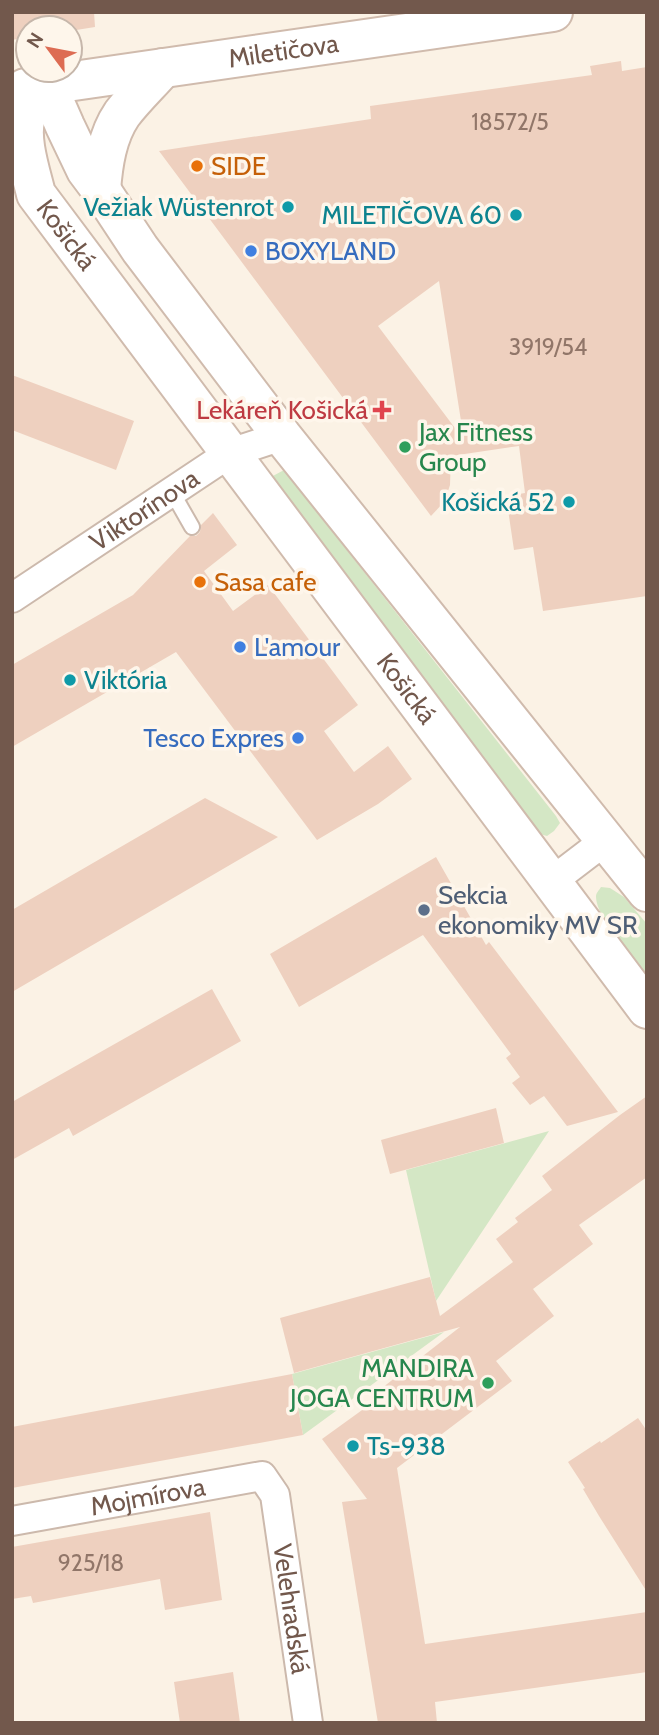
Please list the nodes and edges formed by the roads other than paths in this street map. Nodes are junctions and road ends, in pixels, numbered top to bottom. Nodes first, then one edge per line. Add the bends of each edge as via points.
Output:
1 (553, 12) edge
2 (163, 68) junction
3 (30, 87) edge
4 (24, 183) edge
5 (101, 190) junction
6 (282, 436) junction
7 (230, 453) junction
8 (172, 492) junction
9 (192, 527) dead end
10 (12, 597) edge
11 (606, 840) junction
12 (551, 883) junction
13 (647, 892) edge
14 (647, 1009) edge
15 (275, 1495) joint
16 (12, 1521) edge
17 (307, 1723) edge

1 - 2 street, Miletičova
2 - 3 street, Miletičova
2 - 5 street via 113,132
3 - 4 street, Košická via 23,132
3 - 5 street, Košická via 65,126
4 - 7 street, Košická
5 - 6 street, Košická via 140,249
6 - 7 street, Viktorínova
6 - 11 street, Košická
7 - 8 street, Viktorínova
7 - 12 street, Košická
8 - 9 lane
8 - 10 street, Viktorínova
11 - 12 street
11 - 13 street, Košická
12 - 14 street, Košická
15 - 16 street, Mojmírova via 262,1476
15 - 17 street, Velehradská

